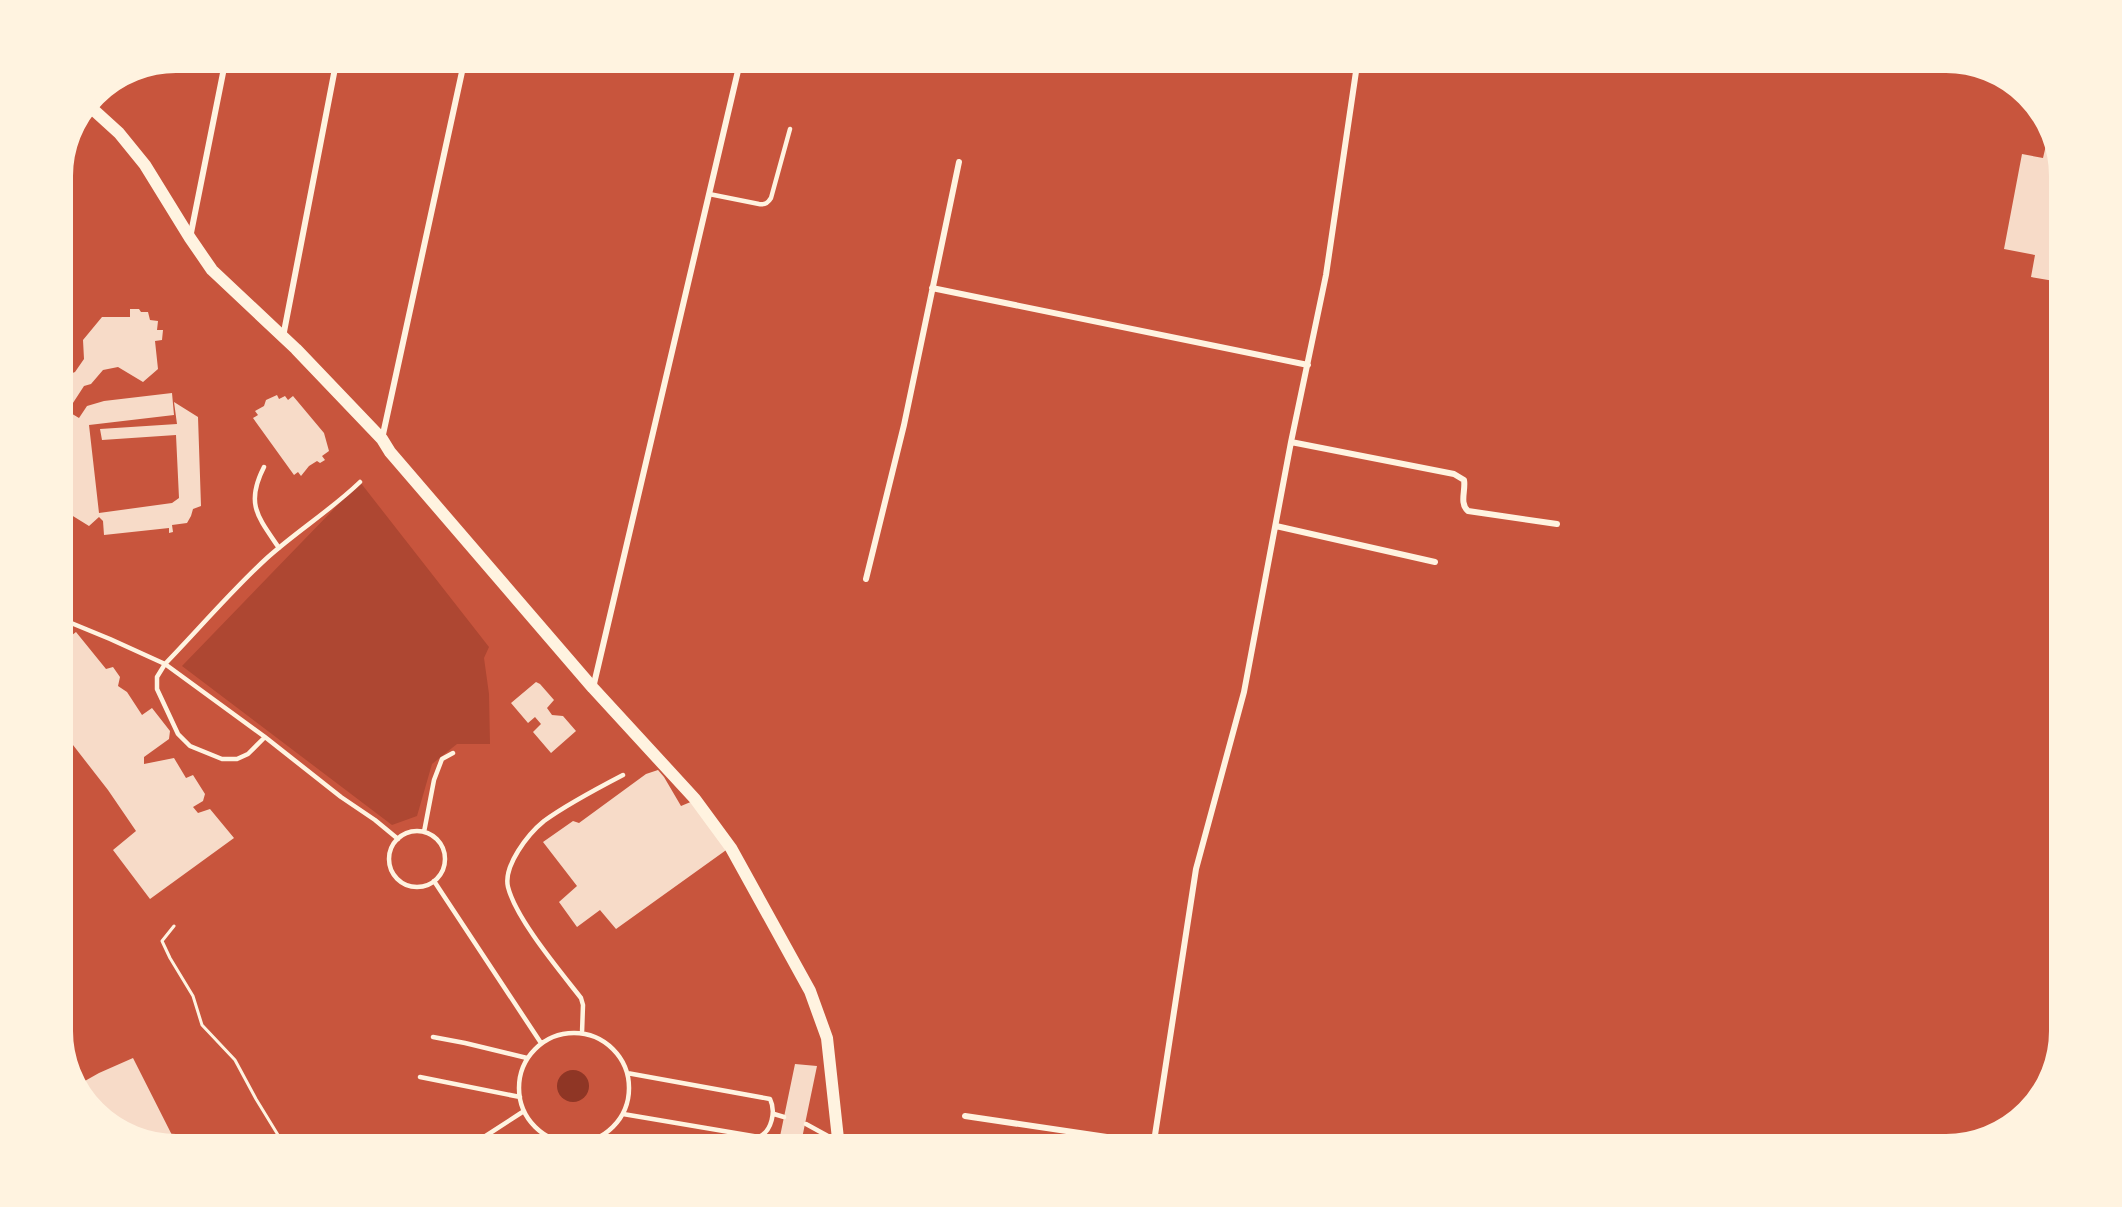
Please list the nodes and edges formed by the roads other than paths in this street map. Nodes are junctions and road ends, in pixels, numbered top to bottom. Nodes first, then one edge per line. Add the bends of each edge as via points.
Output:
1 (224, 69) edge
2 (335, 69) edge
3 (463, 69) edge
4 (738, 69) edge
5 (1356, 69) edge
6 (93, 109) edge
7 (790, 129) dead end
8 (959, 162) dead end
9 (709, 194) junction
10 (190, 238) junction
11 (933, 288) junction
12 (283, 337) junction
13 (1308, 364) junction
14 (382, 439) junction
15 (1291, 442) junction
16 (264, 466) dead end
17 (360, 482) dead end
18 (1557, 524) dead end
19 (1276, 526) junction
20 (279, 548) junction
21 (1435, 562) dead end
22 (866, 579) dead end
23 (69, 623) edge
24 (165, 664) junction
25 (593, 688) junction
26 (265, 736) junction
27 (453, 753) dead end
28 (623, 775) dead end
29 (423, 832) junction
30 (398, 839) junction
31 (434, 881) junction
32 (582, 1033) junction
33 (433, 1037) dead end
34 (541, 1043) junction
35 (527, 1058) junction
36 (627, 1073) junction
37 (420, 1077) dead end
38 (520, 1097) junction
39 (524, 1111) junction
40 (623, 1114) junction
41 (774, 1114) junction
42 (965, 1116) dead end
43 (784, 1117) dead end
44 (806, 1124) dead end
45 (484, 1138) edge
46 (553, 1138) edge
47 (596, 1138) edge
48 (827, 1138) edge
49 (837, 1138) edge
50 (1103, 1138) edge
51 (1154, 1138) edge

1 - 10 street
2 - 12 street
3 - 14 street
4 - 9 street
5 - 13 street via 1326,275
6 - 10 main road via 120,133 145,165
7 - 9 lane via 768,202
8 - 11 street
9 - 25 street
10 - 12 main road via 212,270
11 - 13 street
11 - 22 street
12 - 14 main road
13 - 15 street
14 - 25 main road
15 - 18 street via 1454,474 1464,480 1463,502 1468,511
15 - 19 street
16 - 20 lane via 256,483 256,515
17 - 20 lane
19 - 21 street
19 - 51 street via 1244,692 1196,868
20 - 24 lane
23 - 24 lane
24 - 26 lane
24 - 26 lane via 157,676 157,689 178,734 190,746 222,759 237,759 248,754
25 - 49 main road via 695,799 731,848 804,981 827,1038
26 - 30 lane
27 - 29 lane via 442,759 434,780
28 - 32 lane via 544,822 524,843 508,875 508,887 518,910 581,998
29 - 30 lane via 414,831
29 - 31 lane via 443,849 444,867
30 - 31 lane via 389,855 393,874 399,881 416,887
31 - 34 lane
32 - 34 lane via 562,1034
32 - 36 lane via 602,1040 618,1054
33 - 35 lane
34 - 35 lane
35 - 38 lane via 520,1074
36 - 40 lane via 628,1101
36 - 41 lane via 770,1099
37 - 38 lane
38 - 39 lane
39 - 45 lane
39 - 46 lane via 539,1130
40 - 41 lane via 759,1137 765,1134
40 - 47 lane
41 - 43 lane
42 - 50 street
44 - 48 lane

